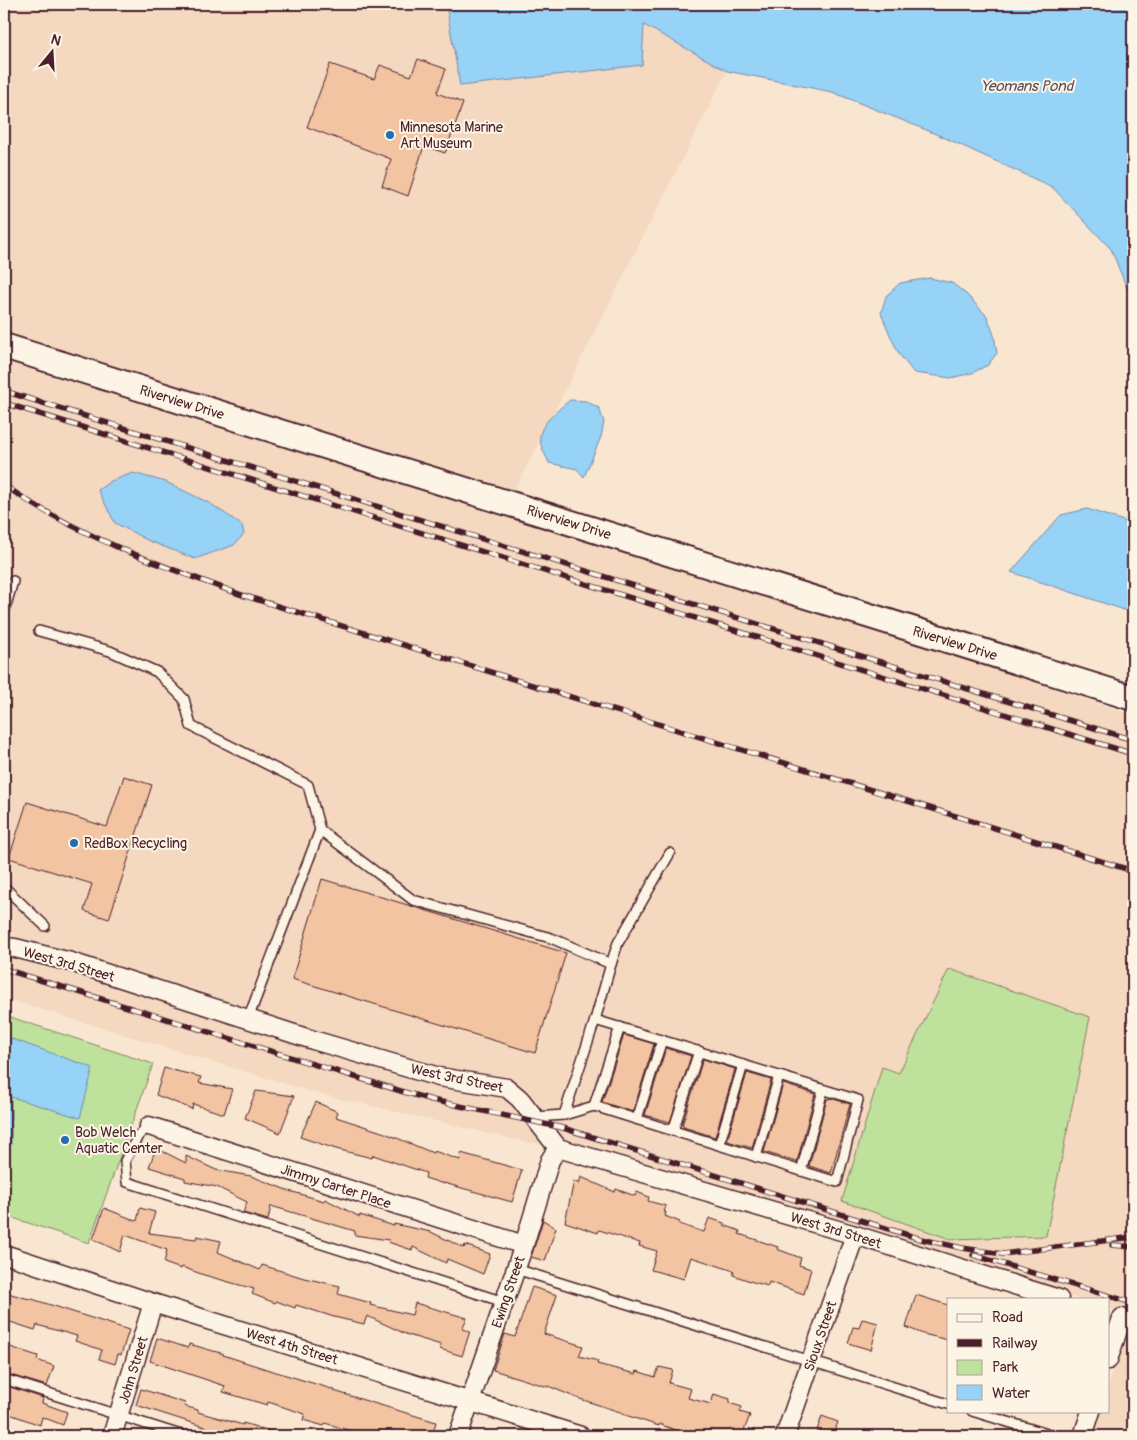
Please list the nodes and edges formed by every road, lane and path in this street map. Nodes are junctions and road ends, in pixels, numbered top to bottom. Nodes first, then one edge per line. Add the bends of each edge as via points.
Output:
1 (4, 346) edge
2 (13, 581) dead end
3 (4, 612) edge
4 (39, 631) dead end
5 (1133, 698) edge
6 (320, 830) junction
7 (670, 853) dead end
8 (4, 887) edge
9 (45, 926) dead end
10 (4, 946) edge
11 (611, 964) junction
12 (248, 1019) junction
13 (595, 1020) junction
14 (620, 1027) junction
15 (662, 1040) junction
16 (699, 1051) junction
17 (743, 1065) junction
18 (779, 1076) junction
19 (823, 1090) junction
20 (594, 1106) junction
21 (564, 1115) junction
22 (535, 1117) junction
23 (637, 1119) junction
24 (149, 1126) joint
25 (672, 1131) junction
26 (719, 1145) junction
27 (558, 1148) junction
28 (756, 1157) junction
29 (800, 1171) junction
30 (855, 1235) junction
31 (524, 1246) junction
32 (4, 1254) edge
33 (516, 1269) junction
34 (1056, 1298) edge
35 (504, 1302) junction
36 (154, 1303) junction
37 (1121, 1318) edge
38 (1110, 1354) edge
39 (811, 1362) junction
40 (4, 1379) edge
41 (470, 1402) junction
42 (947, 1404) edge
43 (975, 1412) edge
44 (1091, 1412) edge
45 (118, 1416) junction
46 (112, 1436) edge
47 (184, 1436) edge
48 (458, 1436) edge
49 (581, 1436) edge
50 (786, 1436) edge
51 (1054, 1436) edge
52 (1083, 1436) edge

1 - 5 street, Riverview Drive
2 - 3 lane
4 - 6 lane via 110,651 157,672 184,700 191,726 308,785
6 - 11 lane via 414,900 551,938
6 - 12 lane
7 - 11 lane via 618,943
8 - 9 lane
10 - 12 street, West 3rd Street via 71,962
11 - 13 lane
12 - 22 street, West 3rd Street via 439,1077 507,1088
13 - 14 lane
13 - 21 lane
14 - 15 lane
14 - 20 lane
15 - 16 lane
15 - 23 lane
16 - 17 lane
16 - 25 lane
17 - 18 lane
17 - 26 lane
18 - 19 lane
18 - 28 lane
19 - 29 lane
19 - 29 lane via 858,1100 836,1182
20 - 21 lane
20 - 23 lane
21 - 22 lane
22 - 27 street, West 3rd Street
23 - 25 lane
24 - 31 street, Jimmy Carter Place
24 - 35 lane via 138,1136 125,1161 127,1182
25 - 26 lane
26 - 28 lane
27 - 30 street, West 3rd Street
27 - 31 street, Ewing Street via 550,1160
28 - 29 lane
30 - 34 street, West 3rd Street
30 - 39 street, Sioux Street
31 - 33 street, Ewing Street
32 - 36 street, West 4th Street
33 - 35 street, Ewing Street
33 - 39 lane
35 - 41 street, Ewing Street
36 - 41 street, West 4th Street
36 - 45 street, John Street
37 - 38 street
39 - 42 lane
39 - 50 street, Sioux Street
40 - 45 lane
41 - 48 street, Ewing Street
41 - 49 street, West 4th Street
43 - 51 lane
44 - 52 street
45 - 46 street, John Street
45 - 47 lane

